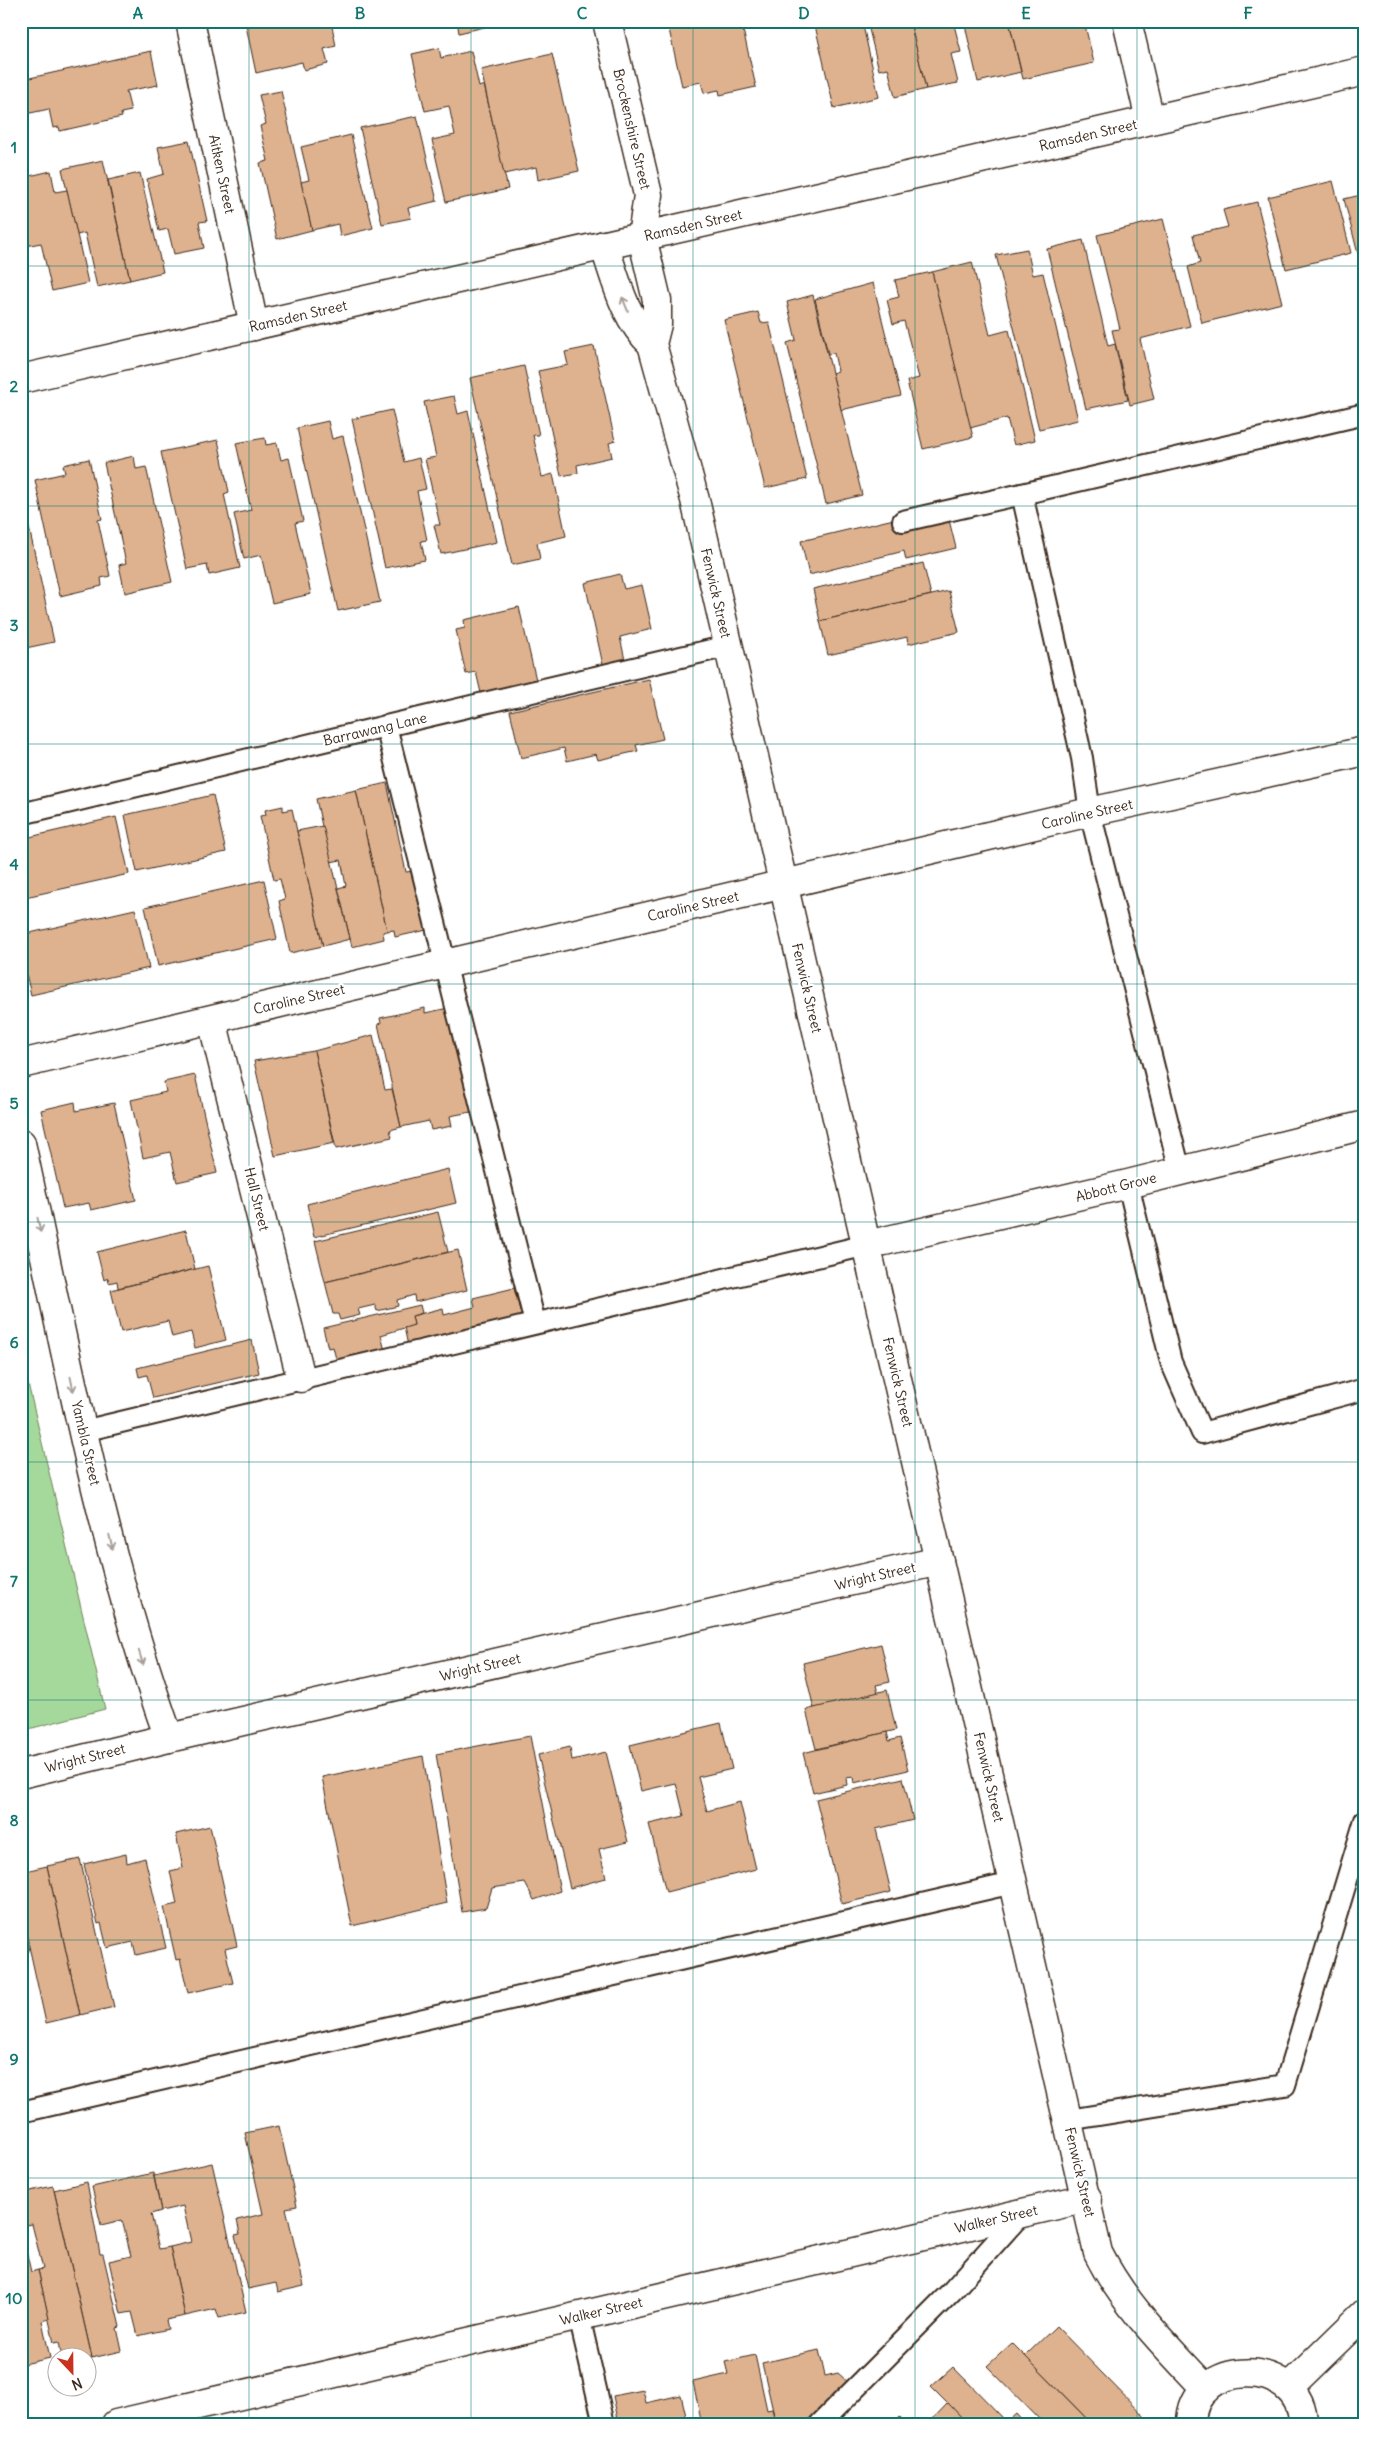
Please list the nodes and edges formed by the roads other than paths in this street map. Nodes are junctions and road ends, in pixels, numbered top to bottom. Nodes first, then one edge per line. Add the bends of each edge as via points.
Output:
1 (190, 21) edge
2 (607, 21) edge
3 (1127, 21) edge
4 (1365, 71) edge
5 (1150, 120) junction
6 (642, 237) junction
7 (604, 245) junction
8 (254, 326) junction
9 (652, 344) junction
10 (21, 379) edge
11 (1365, 414) edge
12 (1022, 494) junction
13 (903, 521) dead end
14 (728, 646) junction
15 (386, 726) junction
16 (1365, 751) edge
17 (1090, 812) junction
18 (21, 814) edge
19 (783, 885) junction
20 (445, 964) junction
21 (212, 1020) junction
22 (21, 1064) edge
23 (1365, 1125) edge
24 (21, 1143) edge
25 (1180, 1171) junction
26 (1128, 1184) junction
27 (867, 1246) junction
28 (536, 1323) junction
29 (301, 1378) junction
30 (1365, 1389) edge
31 (82, 1432) junction
32 (939, 1561) junction
33 (168, 1738) junction
34 (21, 1774) edge
35 (1365, 1820) edge
36 (1013, 1883) junction
37 (21, 2112) edge
38 (1068, 2120) junction
39 (1086, 2198) junction
40 (1022, 2213) junction
41 (1365, 2313) edge
42 (579, 2316) junction
43 (1288, 2388) junction
44 (1206, 2389) junction
45 (116, 2424) edge
46 (604, 2424) edge
47 (820, 2424) edge
48 (1191, 2424) edge
49 (1303, 2424) edge

1 - 8 street, Aitken Street
2 - 6 street, Brockenshire Street via 648,195
3 - 5 street
4 - 5 street, Ramsden Street
5 - 6 street, Ramsden Street
6 - 7 street, Ramsden Street
6 - 9 street, Fenwick Street via 657,300 657,324
7 - 8 street, Ramsden Street
9 -> 7 street, Fenwick Street via 640,333 625,308
8 - 10 street, Ramsden Street
9 - 14 street, Fenwick Street via 695,500
11 - 12 lane
12 - 13 lane
12 - 17 lane via 1082,758
14 - 15 lane, Barrawang Lane
14 - 19 street, Fenwick Street
15 - 18 lane, Barrawang Lane
15 - 20 lane
16 - 17 street, Caroline Street
17 - 19 street, Caroline Street
17 - 25 lane
19 - 20 street, Caroline Street
19 - 27 street, Fenwick Street
20 - 21 street, Caroline Street
20 - 28 lane
21 - 22 street, Caroline Street
21 - 29 street, Hall Street
23 - 25 street, Abbott Grove
24 -> 31 street, Yambla Street
25 - 26 street, Abbott Grove
26 - 27 street, Abbott Grove
26 - 30 lane via 1171,1362 1202,1433
27 - 28 lane
27 - 32 street, Fenwick Street
28 - 29 lane
29 - 31 lane
31 -> 33 street, Yambla Street via 140,1655
32 - 33 street, Wright Street
32 - 36 street, Fenwick Street
33 - 34 street, Wright Street
35 - 38 lane via 1285,2085
36 - 37 lane
36 - 38 street, Fenwick Street
38 - 39 street, Fenwick Street
39 - 40 street, Walker Street
39 - 44 street, Fenwick Street via 1098,2253 1109,2276
40 - 42 street, Walker Street
40 - 47 lane via 953,2290
41 - 43 street
42 - 45 street, Walker Street
42 - 46 lane
43 - 44 street via 1256,2372 1238,2372 1221,2378
43 - 49 street via 1298,2403
44 - 48 street via 1197,2403

